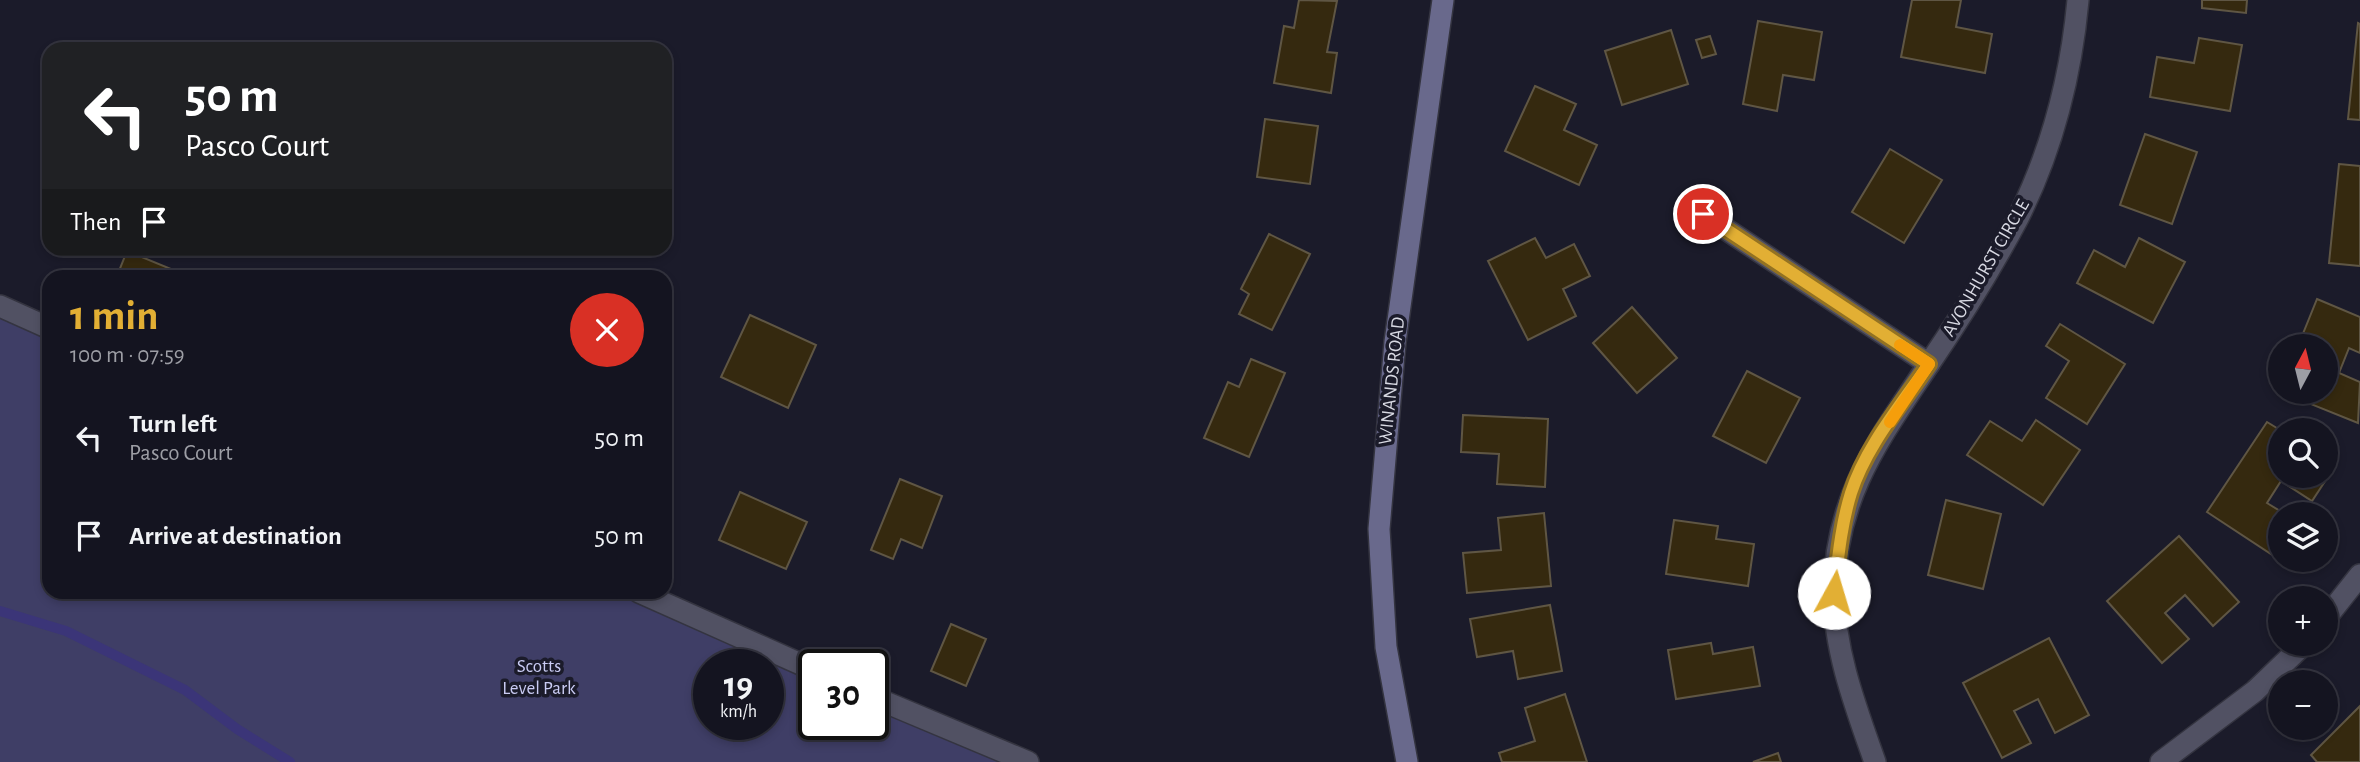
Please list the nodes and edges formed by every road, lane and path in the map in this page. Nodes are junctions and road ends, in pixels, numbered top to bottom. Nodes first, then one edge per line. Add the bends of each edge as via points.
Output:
1 (1443, 0) edge
2 (2078, 0) edge
3 (1703, 214) dead end
4 (0, 306) edge
5 (42, 325) edge
6 (1929, 364) junction
7 (2360, 575) edge
8 (655, 599) edge
9 (2338, 603) edge
10 (2291, 656) edge
11 (798, 663) edge
12 (889, 704) edge
13 (1028, 762) edge
14 (1407, 762) edge
15 (1875, 762) edge
16 (2161, 762) edge

1 - 14 street, WINANDS ROAD via 1395,342 1379,529 1386,648
2 - 6 street, AVONHURST CIRCLE via 2073,51 2039,171 2018,218
3 - 6 street
4 - 5 street
6 - 15 street, AVONHURST CIRCLE via 1875,444 1852,491 1840,540 1834,593 1840,646
7 - 9 street
8 - 11 street
10 - 16 street via 2255,691
12 - 13 street

